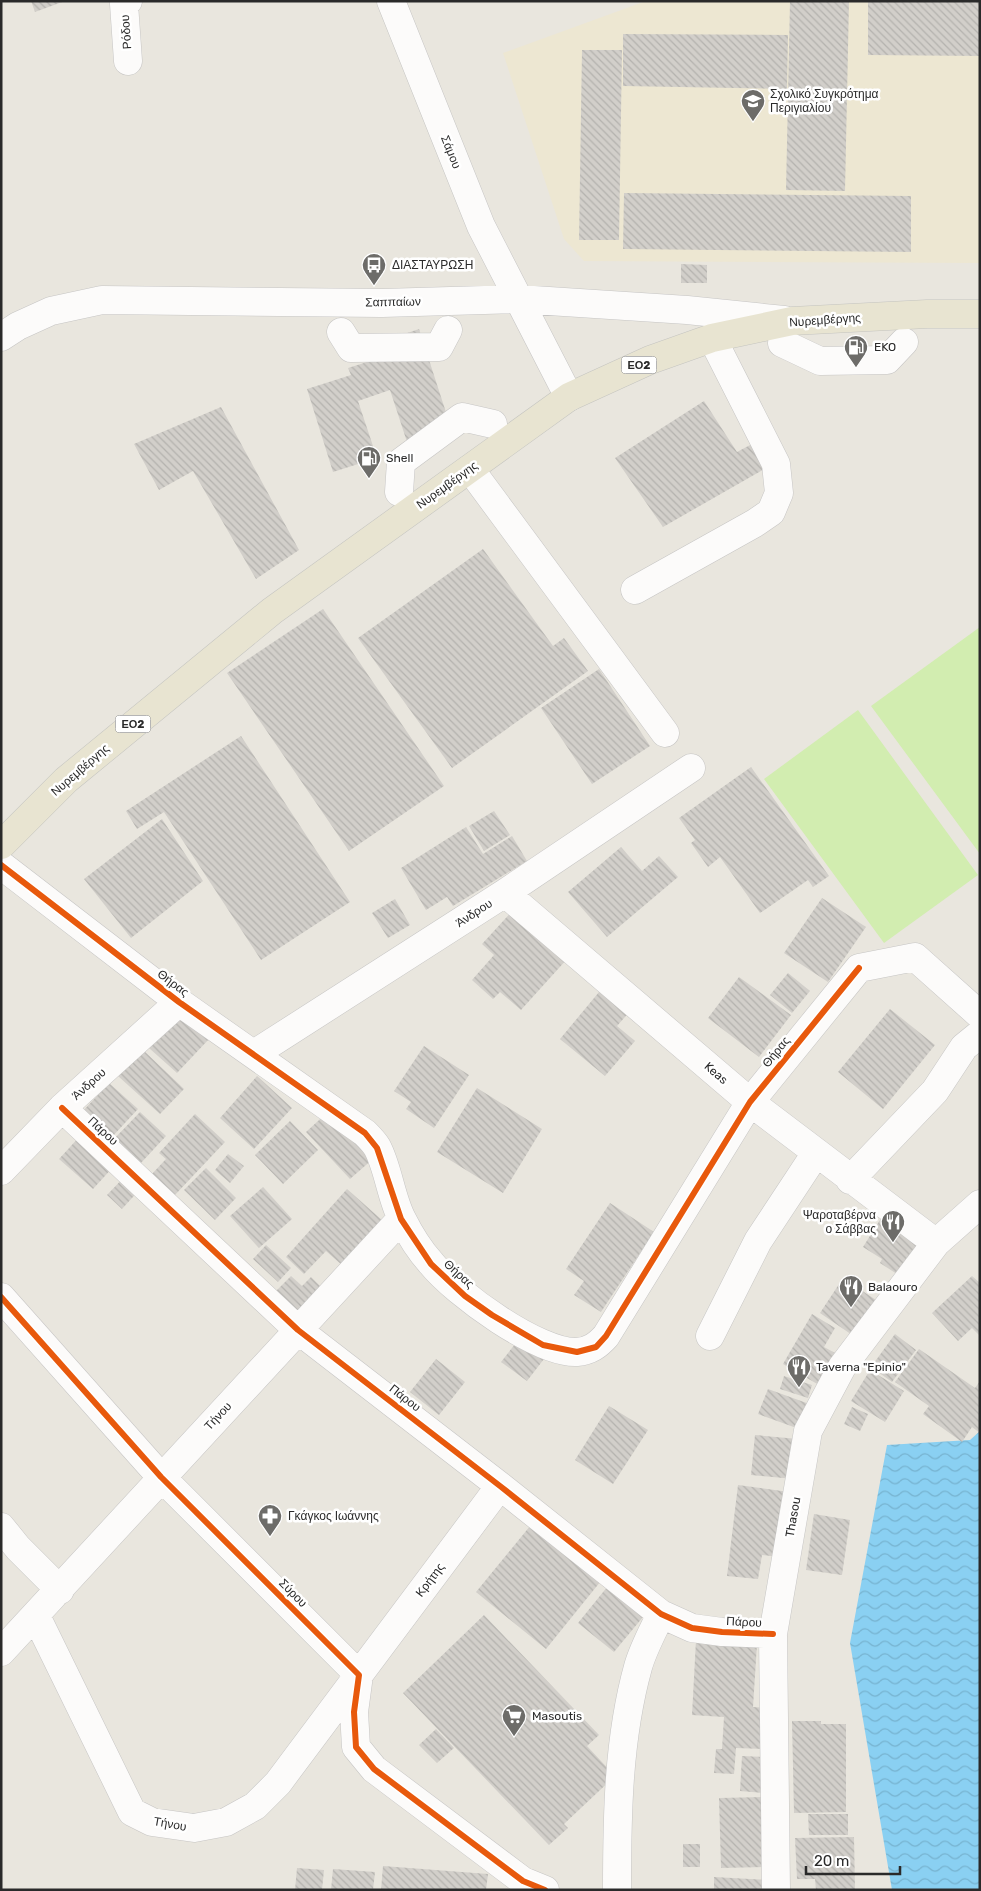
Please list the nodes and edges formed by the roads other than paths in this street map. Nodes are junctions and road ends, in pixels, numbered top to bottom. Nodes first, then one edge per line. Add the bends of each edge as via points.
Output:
1 (391, 1) edge
2 (125, 2) edge
3 (128, 61) dead end
4 (518, 299) junction
5 (980, 314) edge
6 (448, 330) dead end
7 (341, 332) dead end
8 (787, 332) junction
9 (1, 337) edge
10 (712, 338) junction
11 (904, 342) dead end
12 (569, 397) junction
13 (493, 424) dead end
14 (470, 469) junction
15 (399, 492) dead end
16 (635, 590) dead end
17 (664, 733) dead end
18 (691, 768) dead end
19 (1, 846) edge
20 (1, 865) edge
21 (506, 893) junction
22 (179, 1002) junction
23 (980, 1015) edge
24 (972, 1040) edge
25 (254, 1054) junction
26 (750, 1102) junction
27 (62, 1108) junction
28 (816, 1153) junction
29 (1, 1170) edge
30 (850, 1180) junction
31 (980, 1204) edge
32 (401, 1218) junction
33 (936, 1243) junction
34 (1, 1297) edge
35 (298, 1330) junction
36 (710, 1336) dead end
37 (161, 1477) junction
38 (500, 1486) junction
39 (1, 1527) edge
40 (10, 1555) edge
41 (60, 1590) junction
42 (661, 1614) junction
43 (36, 1616) junction
44 (773, 1634) junction
45 (1, 1652) edge
46 (359, 1675) junction
47 (545, 1890) edge
48 (616, 1890) edge
49 (776, 1890) edge

1 - 4 street, Σάμου via 481,226
2 - 3 street, Ρόδου
4 - 8 street, Σαππαίων via 687,310
4 - 9 street, Σαππαίων via 382,302 102,300 51,311
4 - 12 street, Σάμου
5 - 8 main road, Νυρεμβέργης / ΕΟ2 via 927,314
6 - 7 street via 439,347 351,348
8 - 10 main road, Νυρεμβέργης / ΕΟ2
8 - 11 street, Σαππαίων via 820,361 887,360
10 - 12 main road, Νυρεμβέργης / ΕΟ2 via 650,360
10 - 16 street via 776,464 779,493 771,512
12 - 14 main road, Νυρεμβέργης / ΕΟ2
13 - 15 street via 462,417 400,462
14 - 17 street
14 - 19 main road, Νυρεμβέργης / ΕΟ2 via 272,611 66,780
18 - 21 street, Άνδρου
20 - 22 street, Θήρας
21 - 25 street, Άνδρου
21 - 26 street, Keas
22 - 25 street, Θήρας
22 - 27 street, Άνδρου
23 - 26 street, Θήρας via 915,957 859,968
24 - 30 street via 935,1091
25 - 32 street, Θήρας via 365,1132 377,1148
26 - 28 street, Keas
26 - 32 street, Θήρας via 606,1336 596,1347 577,1352 543,1345 492,1315 465,1296 431,1264
27 - 29 street, Άνδρου
27 - 35 street, Πάρου
28 - 30 street, Keas
28 - 36 street via 758,1241
30 - 33 street, Keas
31 - 33 street, Thasou
32 - 35 street, Τήνου
33 - 44 street, Thasou via 842,1367 808,1432
34 - 37 street, Σύρου
35 - 37 street, Τήνου
35 - 38 street, Πάρου
37 - 41 street, Τήνου
37 - 46 street, Σύρου
38 - 42 street, Πάρου
38 - 46 street, Κρήτης
39 - 40 street
40 - 41 street
41 - 43 street, Τήνου
42 - 44 street, Πάρου via 692,1628
42 - 48 street via 638,1666 625,1732 617,1822
43 - 45 street, Τήνου
43 - 46 street, Τήνου via 132,1812 152,1822 194,1828 226,1822 255,1806 278,1783
44 - 49 street, Thasou
46 - 47 street via 354,1712 356,1747 374,1769 523,1881

